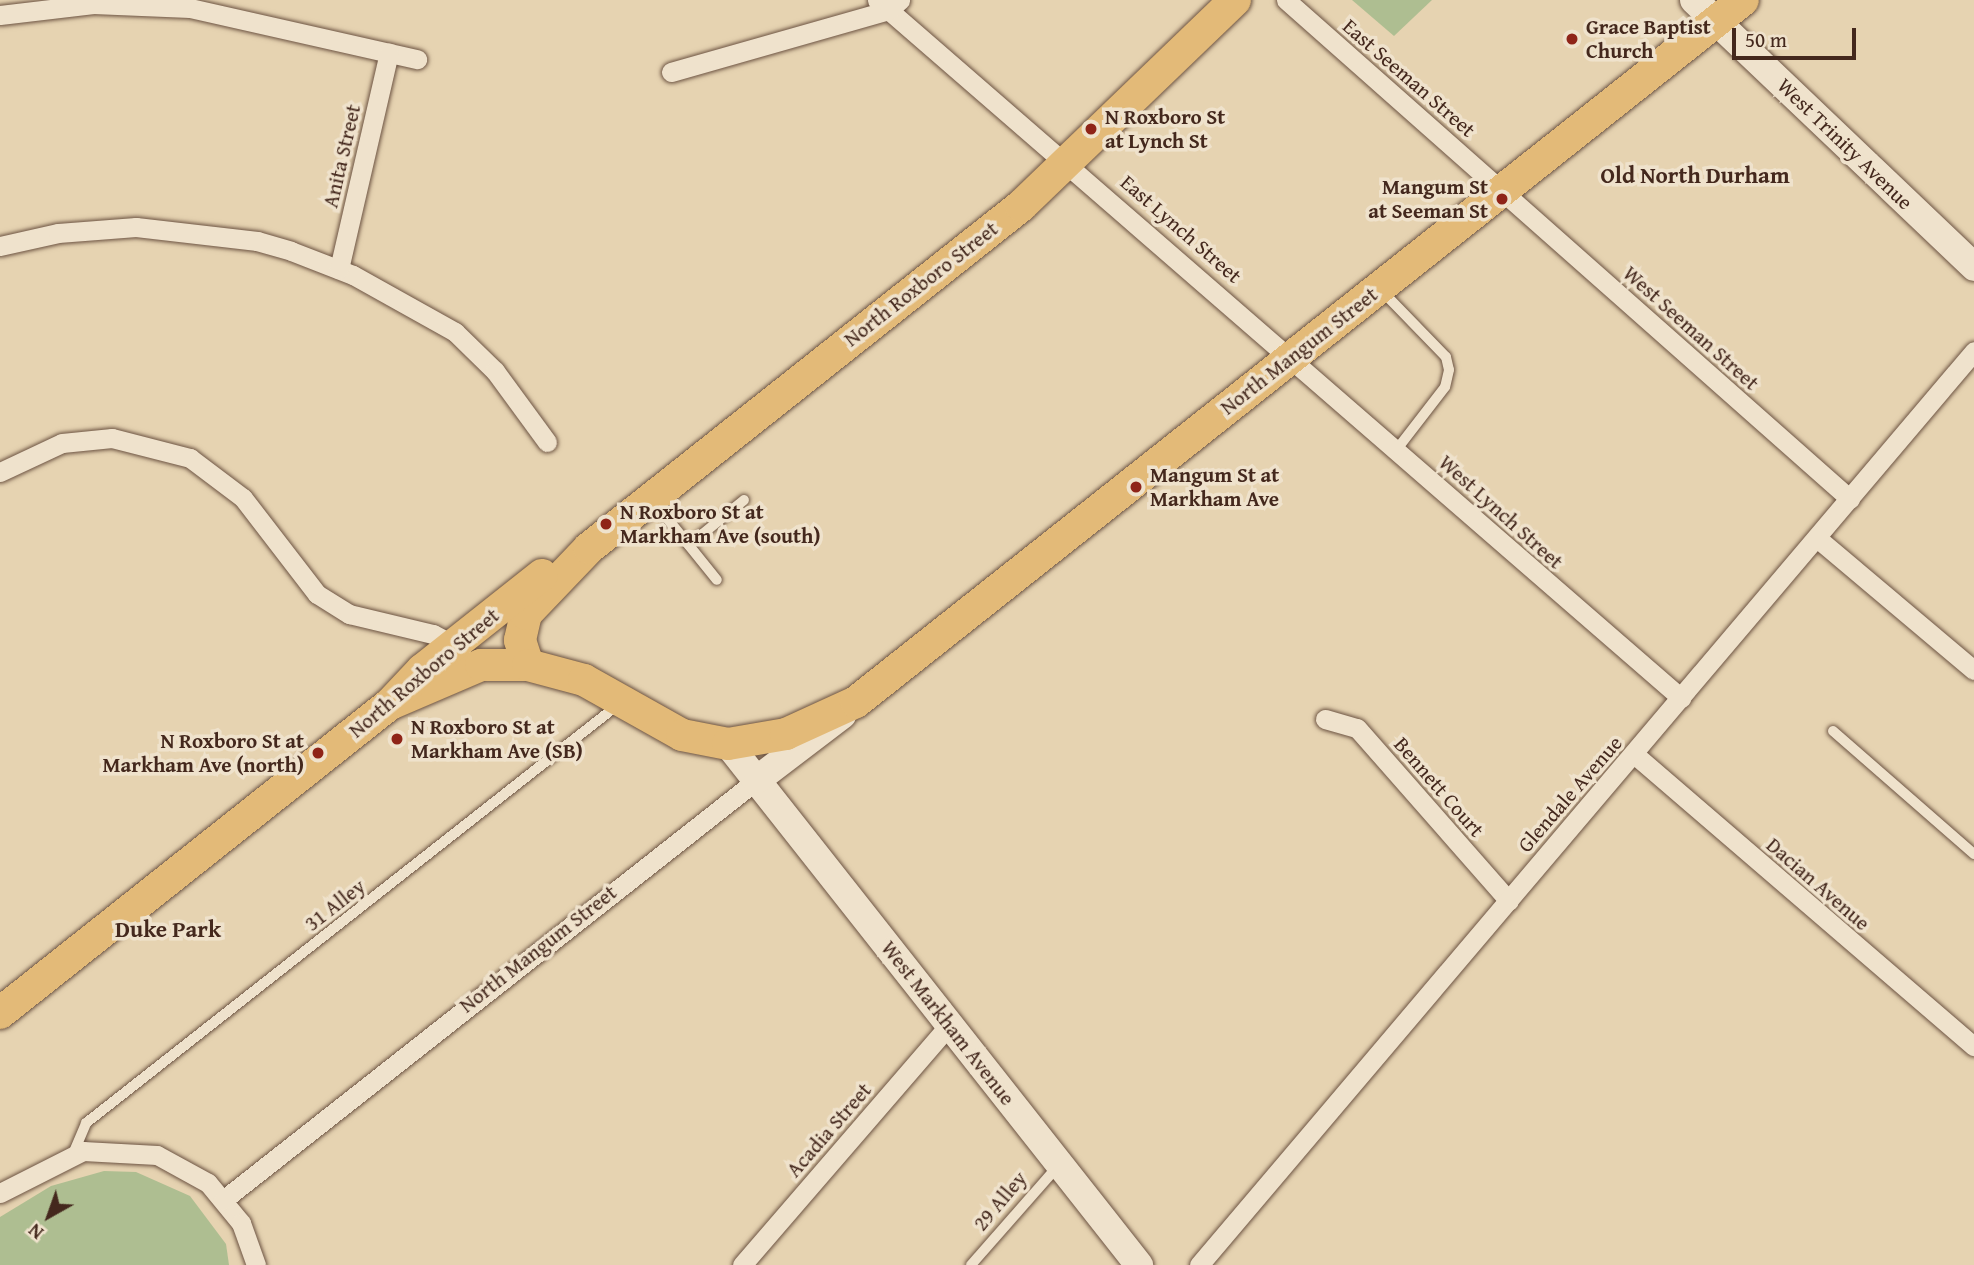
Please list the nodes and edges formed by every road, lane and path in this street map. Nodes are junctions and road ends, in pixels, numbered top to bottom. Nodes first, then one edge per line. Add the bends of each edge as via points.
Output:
1 (1235, 0) edge
2 (1286, 0) edge
3 (1694, 0) edge
4 (1743, 0) edge
5 (889, 3) edge
6 (0, 15) edge
7 (1717, 21) junction
8 (389, 52) junction
9 (417, 59) dead end
10 (671, 72) dead end
11 (1070, 163) junction
12 (1503, 190) junction
13 (0, 246) edge
14 (1974, 267) edge
15 (339, 269) junction
16 (1380, 288) junction
17 (1974, 351) edge
18 (1293, 357) junction
19 (547, 442) dead end
20 (1397, 449) junction
21 (0, 472) edge
22 (651, 498) junction
23 (1850, 499) junction
24 (744, 500) dead end
25 (1817, 538) junction
26 (689, 545) junction
27 (589, 548) junction
28 (718, 580) dead end
29 (454, 643) junction
30 (524, 655) junction
31 (481, 665) junction
32 (1974, 670) edge
33 (626, 695) junction
34 (1681, 698) junction
35 (856, 702) junction
36 (390, 704) junction
37 (1325, 719) dead end
38 (1833, 731) dead end
39 (728, 744) junction
40 (1634, 754) junction
41 (758, 779) junction
42 (1974, 854) edge
43 (1508, 901) junction
44 (0, 1013) edge
45 (949, 1025) junction
46 (1974, 1046) edge
47 (73, 1154) junction
48 (1060, 1165) junction
49 (0, 1193) edge
50 (223, 1200) junction
51 (256, 1265) edge
52 (742, 1265) edge
53 (971, 1265) edge
54 (1139, 1265) edge
55 (1199, 1265) edge

1 - 11 main road, North Roxboro Street
2 - 12 street, East Seeman Street
3 - 7 street, West Trinity Avenue
4 - 7 main road, North Mangum Street
5 - 10 street
5 - 11 street, East Lynch Street
6 - 8 street via 93,4 179,7
7 - 12 main road, North Mangum Street
7 - 14 street, West Trinity Avenue
8 - 9 street
8 - 15 street, Anita Street
11 - 18 street, East Lynch Street
11 - 22 main road, North Roxboro Street
12 - 16 main road, North Mangum Street
12 - 23 street, West Seeman Street
13 - 15 street via 58,233 187,230 257,241
15 - 19 street via 464,340
16 - 18 main road, North Mangum Street
16 - 20 lane via 1446,357 1448,370 1445,387
17 - 23 street, Glendale Avenue
18 - 20 street, West Lynch Street
18 - 35 main road, North Mangum Street
20 - 34 street, West Lynch Street
21 - 29 street via 62,443 112,438 190,457 243,498 317,594 349,614
22 - 26 lane
22 - 27 main road, North Roxboro Street
23 - 25 street, Glendale Avenue
24 - 26 lane
25 - 32 street
25 - 34 street, Glendale Avenue
26 - 28 lane
27 - 29 main road, North Roxboro Street
27 - 30 main road, North Roxboro Street via 526,614
29 - 30 main road
29 - 31 street
29 - 36 main road, North Roxboro Street
30 - 31 main road
30 - 33 main road via 582,663
31 - 36 main road
33 - 39 main road
33 - 47 lane, 31 Alley via 86,1123
34 - 40 street, Glendale Avenue
35 - 39 main road, North Mangum Street via 786,734
35 - 41 street, North Mangum Street
36 - 44 main road, North Roxboro Street
37 - 43 street, Bennett Court via 1357,728
38 - 42 lane
39 - 41 street, West Markham Avenue
40 - 43 street, Glendale Avenue
40 - 46 street, Dacian Avenue
41 - 45 street, West Markham Avenue
41 - 50 street, North Mangum Street
43 - 55 street, Glendale Avenue
45 - 48 street, West Markham Avenue
45 - 52 street, Acadia Street
47 - 49 street
47 - 50 street via 95,1148 157,1155 193,1171
48 - 53 lane, 29 Alley
48 - 54 street, West Markham Avenue
50 - 51 street via 241,1223

